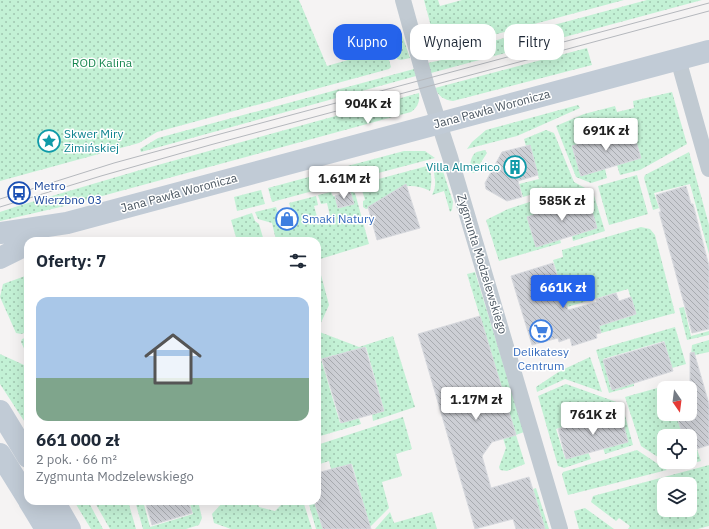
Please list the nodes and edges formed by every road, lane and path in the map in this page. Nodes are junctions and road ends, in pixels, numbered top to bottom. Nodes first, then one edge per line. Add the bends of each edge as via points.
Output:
1 (403, 0) edge
2 (709, 51) edge
3 (678, 59) junction
4 (438, 123) junction
5 (709, 169) edge
6 (67, 223) junction
7 (0, 233) edge
8 (41, 237) edge
9 (24, 246) edge
10 (0, 258) edge
11 (0, 411) edge
12 (24, 450) edge
13 (0, 454) edge
14 (24, 492) edge
15 (32, 505) edge
16 (56, 505) edge
17 (46, 529) edge
18 (70, 529) edge
19 (560, 529) edge

1 - 4 street, Zygmunta Modzelewskiego
2 - 3 street, Jana Pawła Woronicza
3 - 4 street, Jana Pawła Woronicza
3 - 5 street
4 - 6 street, Jana Pawła Woronicza
4 - 19 street, Zygmunta Modzelewskiego
6 - 7 street, Jana Pawła Woronicza
6 - 8 street, Jana Pawła Woronicza
9 - 10 street
11 - 12 street
13 - 14 street
15 - 17 street
16 - 18 street

